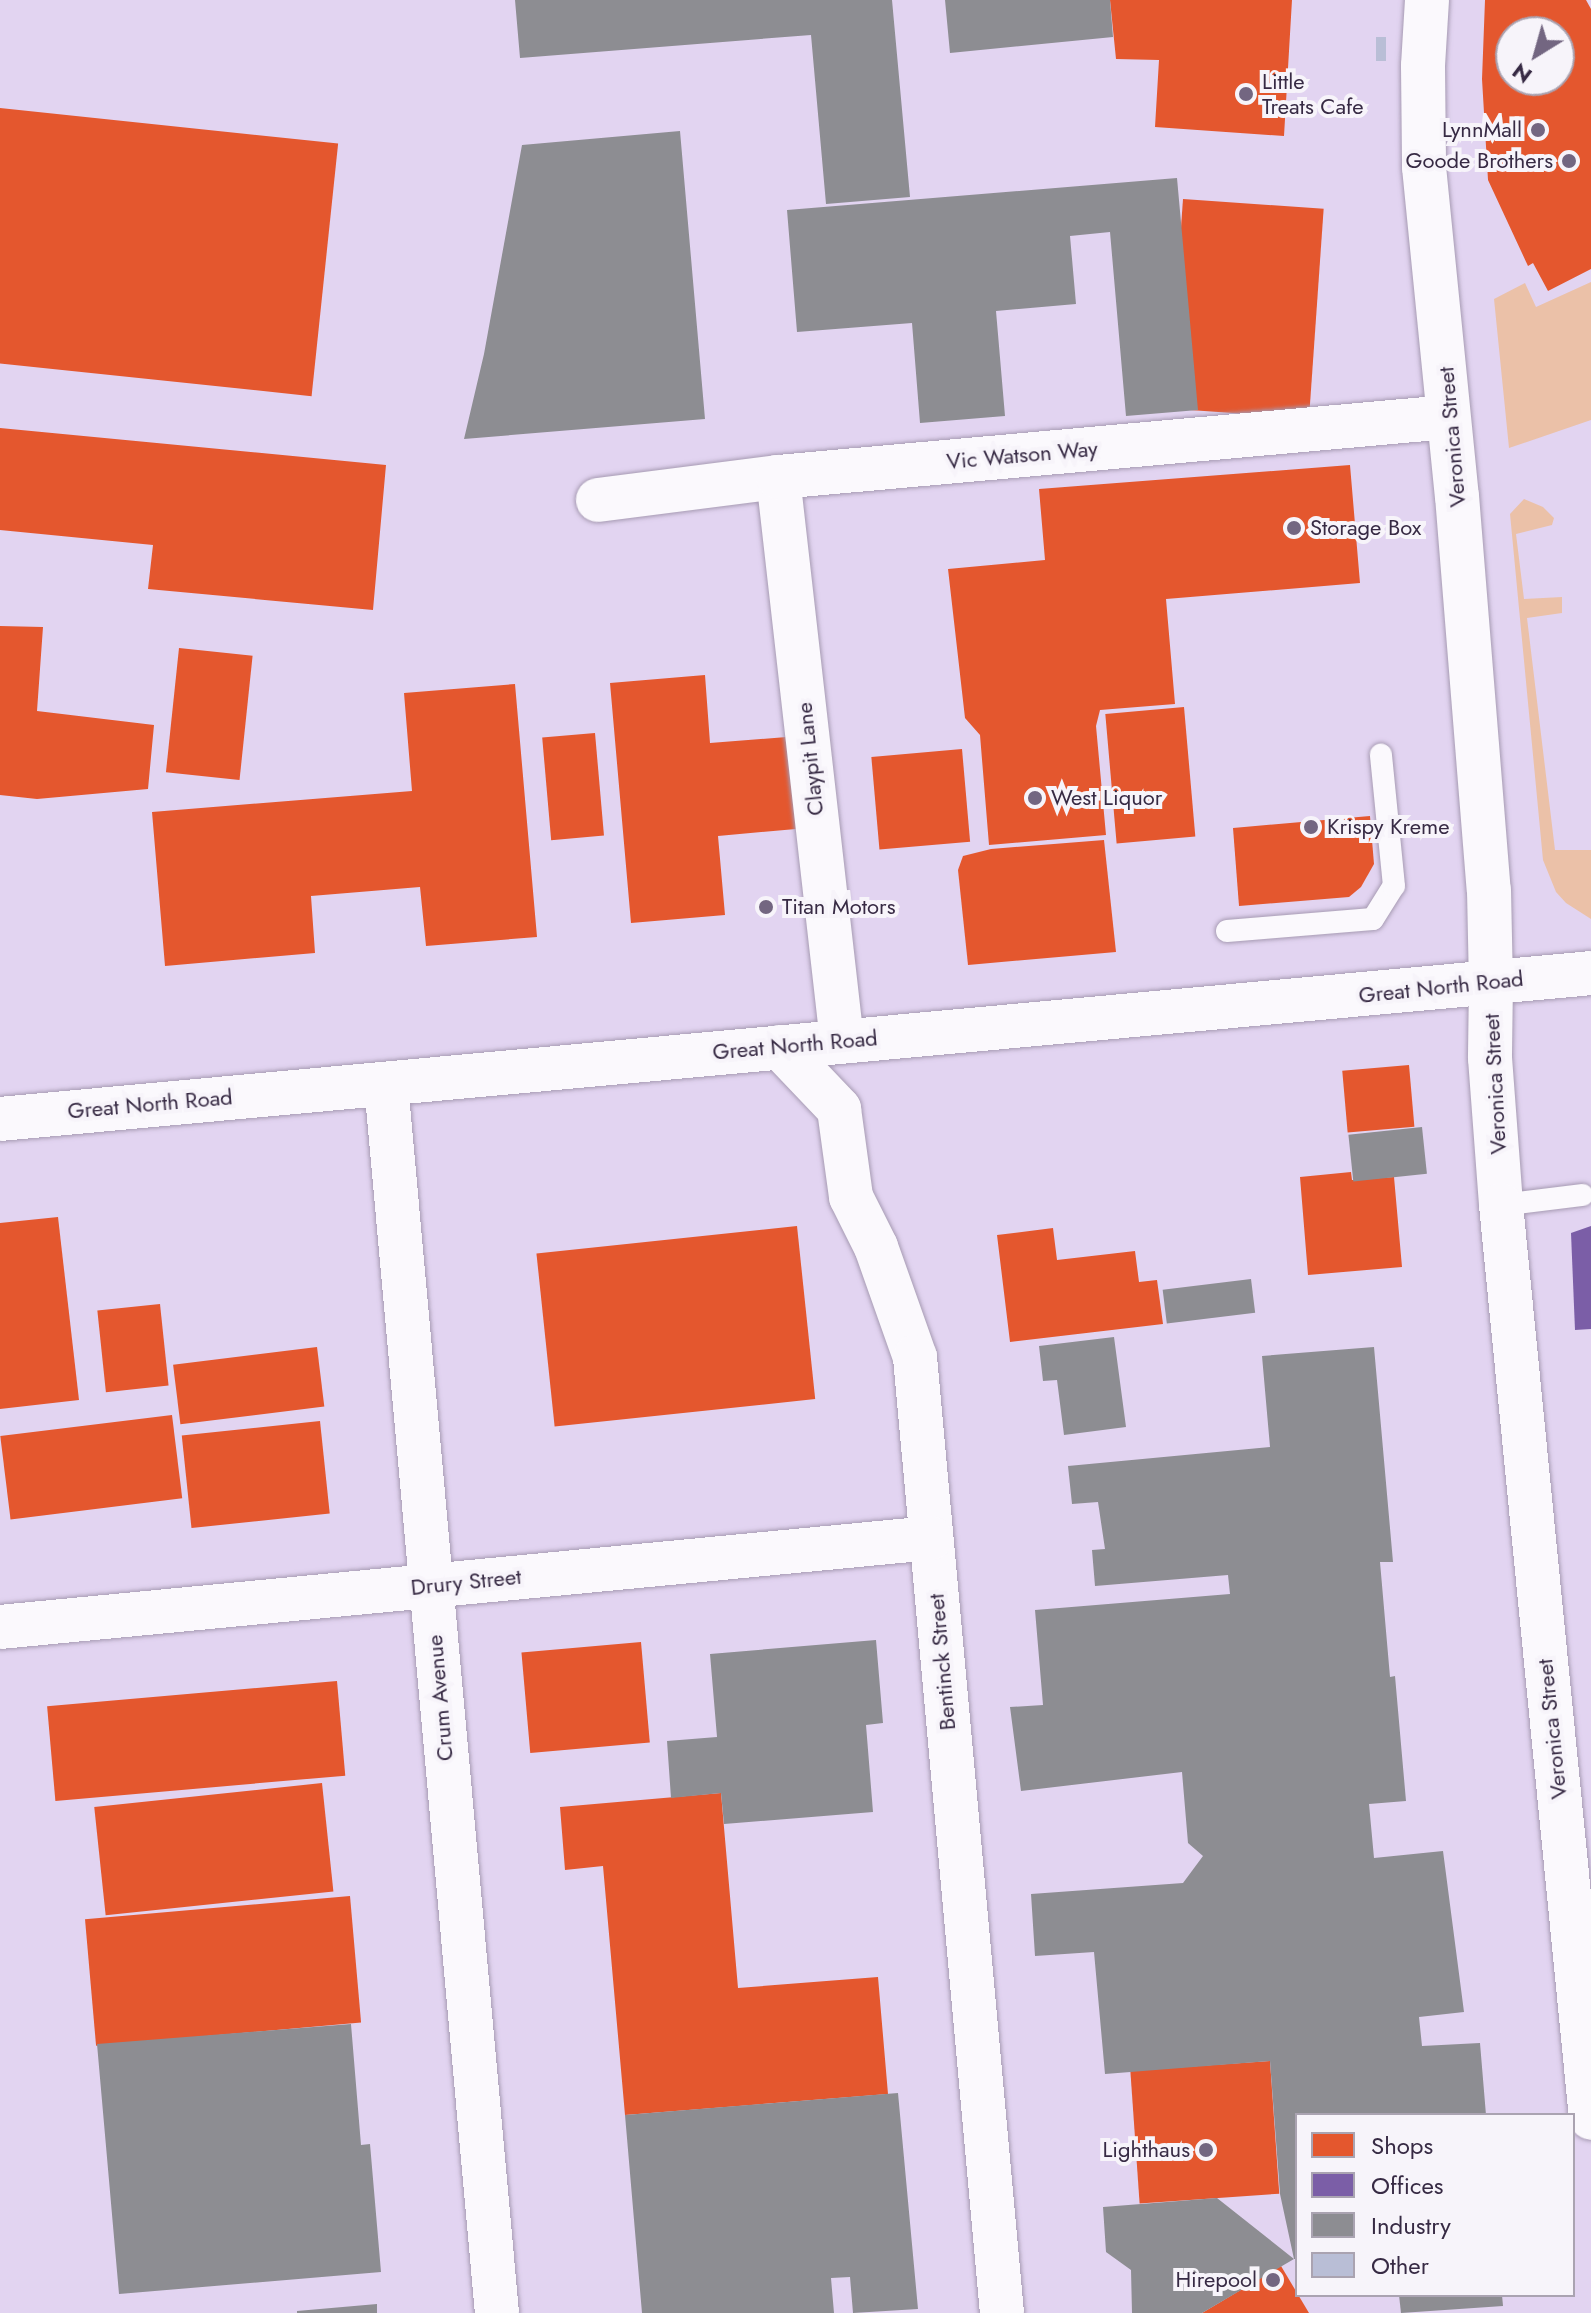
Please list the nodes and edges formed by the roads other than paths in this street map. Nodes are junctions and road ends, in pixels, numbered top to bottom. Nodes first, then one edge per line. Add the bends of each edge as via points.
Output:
1 (1427, 0) edge
2 (1448, 417) junction
3 (778, 477) junction
4 (598, 500) dead end
5 (1381, 755) dead end
6 (1227, 931) dead end
7 (1591, 973) edge
8 (1491, 982) junction
9 (842, 1041) junction
10 (780, 1047) junction
11 (386, 1084) junction
12 (0, 1119) edge
13 (1582, 1195) dead end
14 (1501, 1205) junction
15 (931, 1538) junction
16 (430, 1586) junction
17 (0, 1627) edge
18 (1582, 1954) edge
19 (1591, 2118) edge
20 (497, 2313) edge
21 (1002, 2313) edge

1 - 2 street, Veronica Street via 1424,167
2 - 3 street, Vic Watson Way
2 - 8 street, Veronica Street via 1488,874
3 - 4 street, Vic Watson Way
3 - 9 street, Claypit Lane
5 - 6 lane via 1394,886 1373,919
7 - 8 street, Great North Road
8 - 9 street, Great North Road
8 - 14 street, Veronica Street via 1490,1058
9 - 10 street, Great North Road
10 - 11 street, Great North Road
10 - 15 street, Bentinck Street via 839,1109 851,1197 876,1247 915,1357
11 - 12 street, Great North Road
11 - 16 street, Crum Avenue
13 - 14 lane
14 - 18 street, Veronica Street
15 - 16 street, Drury Street
15 - 21 street, Bentinck Street
16 - 17 street, Drury Street
16 - 20 street, Crum Avenue
18 - 19 street, Veronica Street

